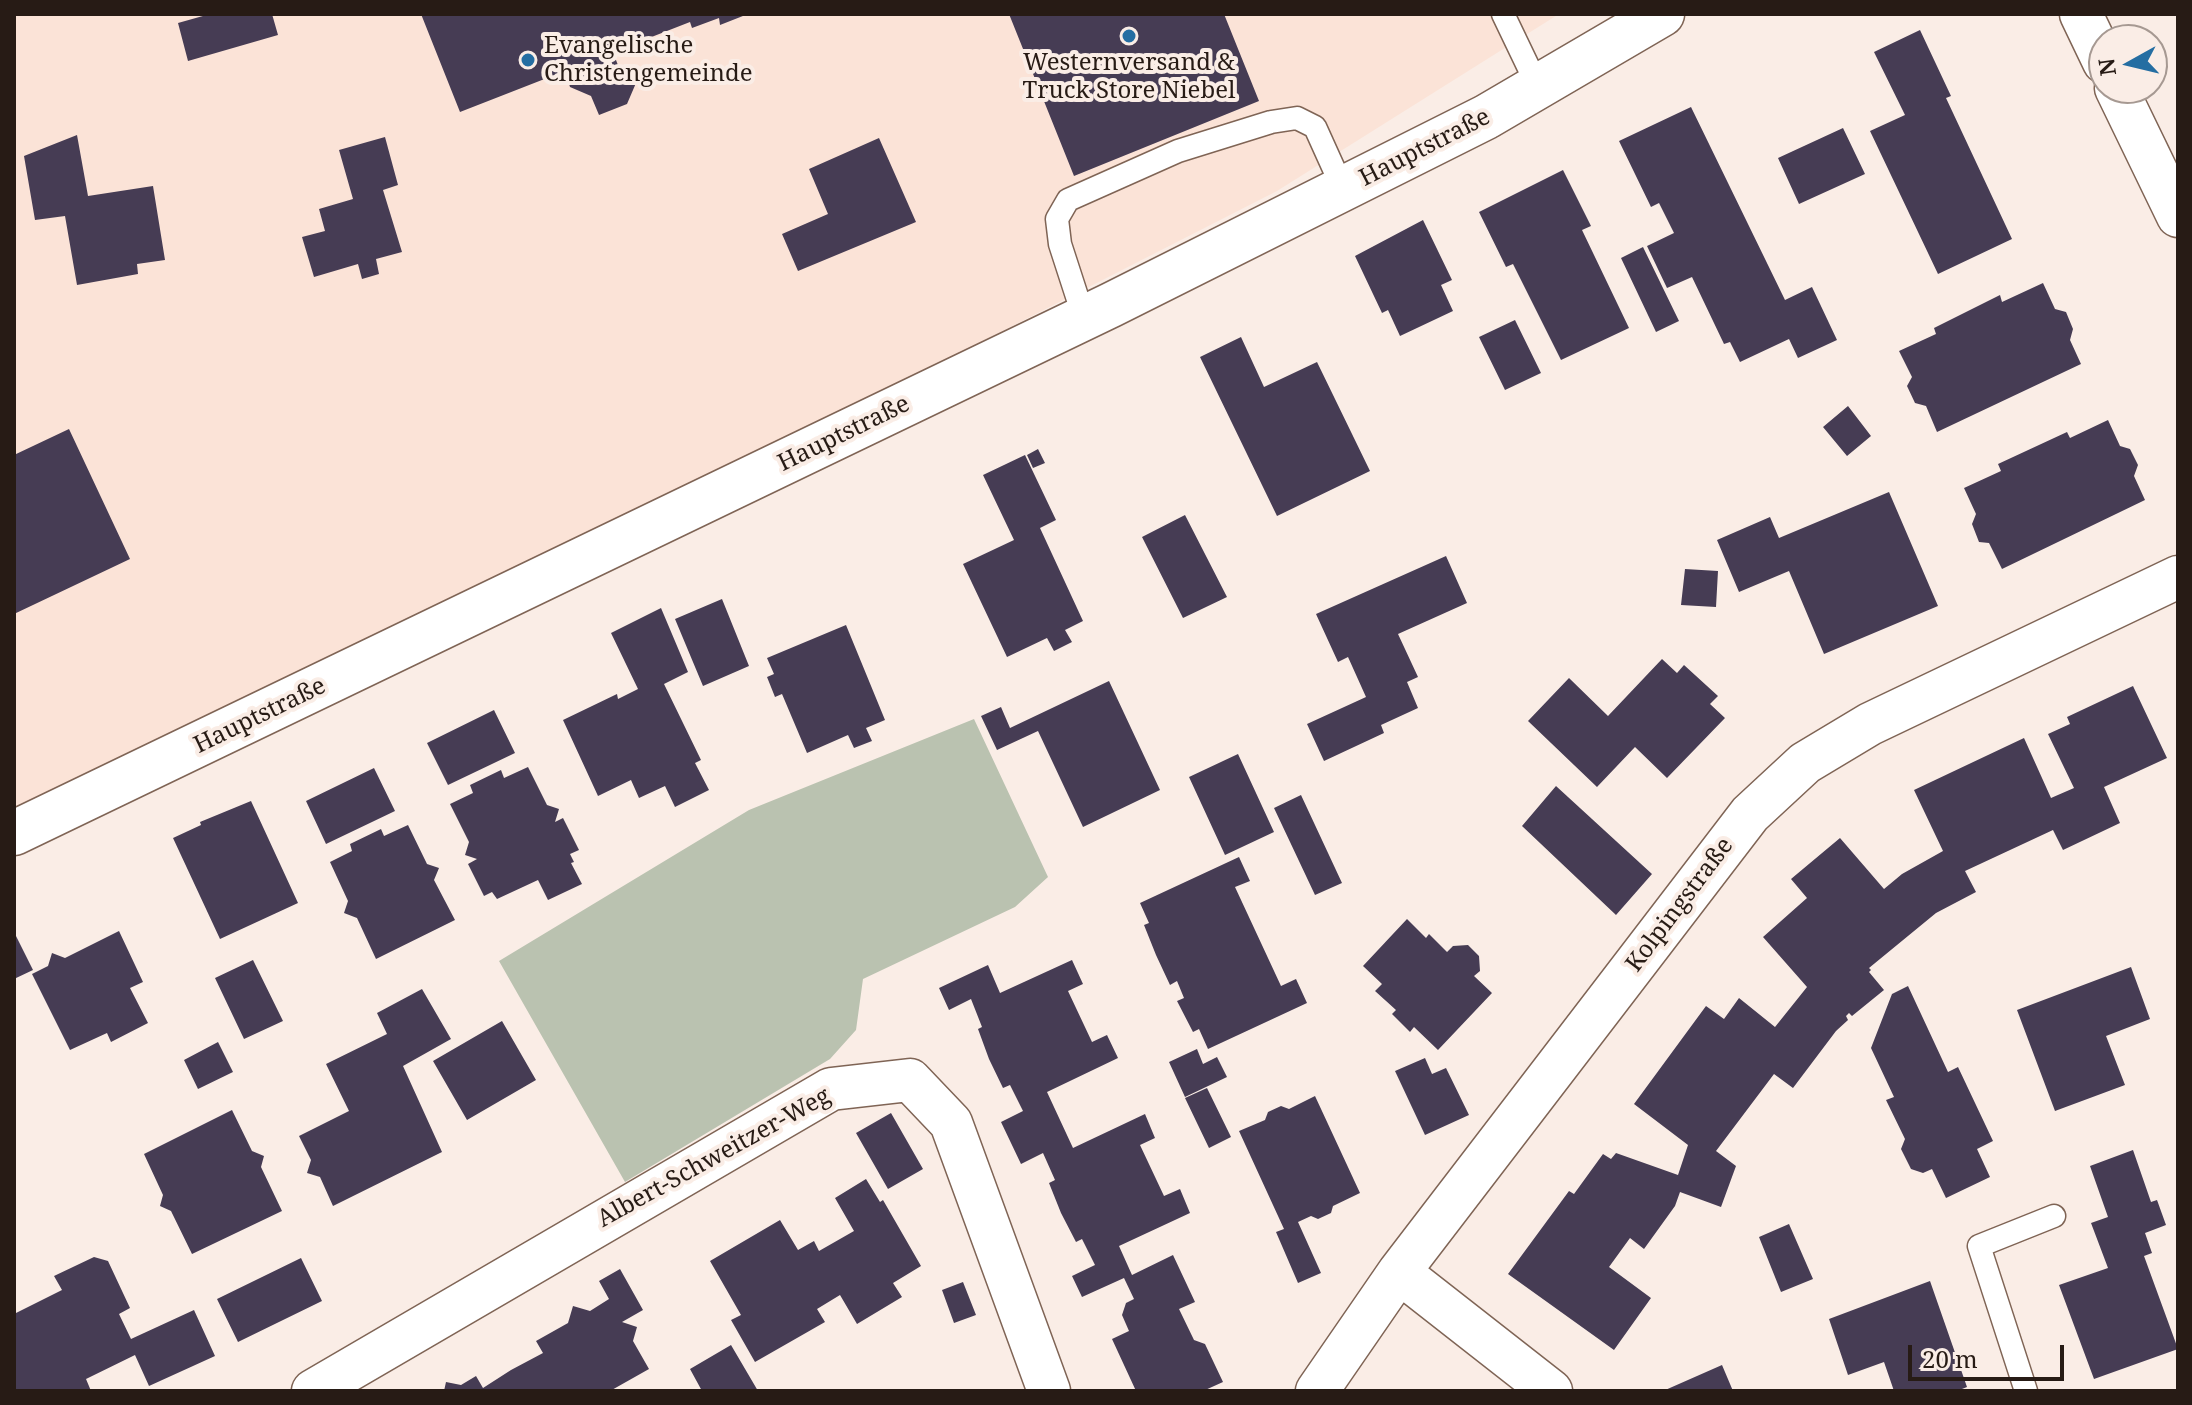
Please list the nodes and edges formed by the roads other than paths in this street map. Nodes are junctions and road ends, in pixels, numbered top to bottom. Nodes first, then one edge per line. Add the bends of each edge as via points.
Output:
1 (1503, 14) edge
2 (1662, 14) edge
3 (1538, 87) junction
4 (2124, 104) edge
5 (1343, 189) junction
6 (2178, 216) edge
7 (1084, 318) junction
8 (2178, 577) edge
9 (14, 833) edge
10 (2054, 1216) dead end
11 (1399, 1272) junction
12 (313, 1391) edge
13 (1049, 1391) edge
14 (1317, 1391) edge
15 (1551, 1391) edge
16 (2026, 1391) edge

1 - 3 lane
2 - 3 main road, Hauptstraße
3 - 5 main road, Hauptstraße
4 - 6 street
5 - 7 main road, Hauptstraße
5 - 7 lane via 1315,127 1297,118 1178,151 1068,200 1057,219 1060,244
7 - 9 main road, Hauptstraße
8 - 11 street, Kolpingstraße via 1870,724 1805,763 1750,814
10 - 16 lane via 1979,1246
11 - 14 street, Kolpingstraße
11 - 15 street
12 - 13 street, Albert-Schweitzer-Weg via 831,1089 910,1080 951,1123

